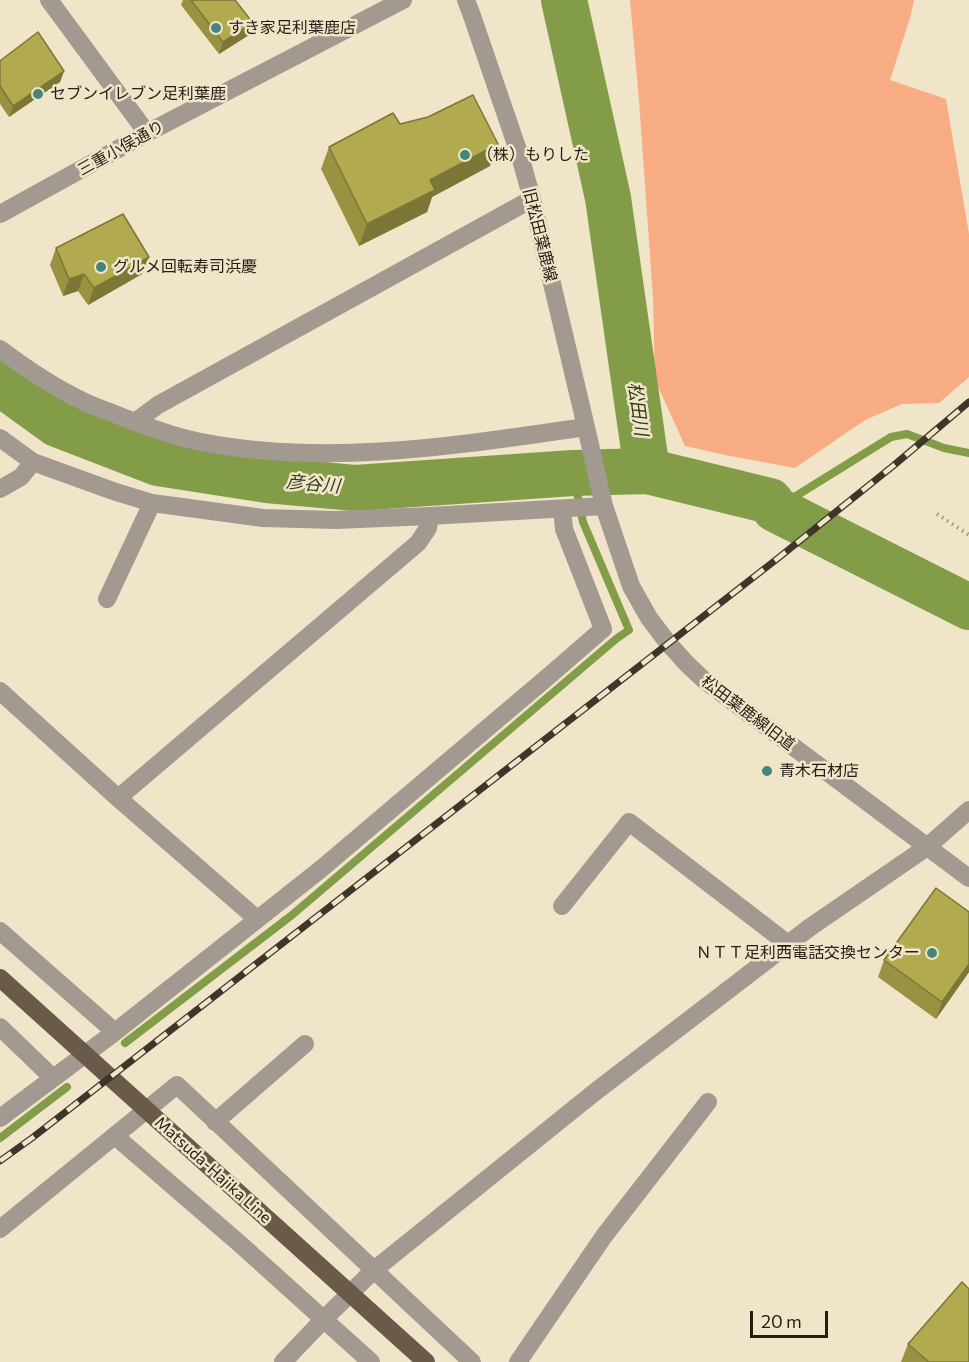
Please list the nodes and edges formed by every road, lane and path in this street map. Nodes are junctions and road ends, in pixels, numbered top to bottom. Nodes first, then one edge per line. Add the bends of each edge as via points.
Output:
1 (49, 0) edge
2 (403, 0) edge
3 (465, 0) edge
4 (147, 133) junction
5 (532, 199) junction
6 (0, 214) edge
7 (0, 349) edge
8 (135, 422) junction
9 (588, 434) junction
10 (0, 438) edge
11 (33, 462) junction
12 (0, 489) edge
13 (152, 503) junction
14 (585, 504) junction
15 (937, 514) dead end
16 (430, 516) junction
17 (969, 535) edge
18 (107, 599) dead end
19 (0, 691) edge
20 (118, 798) junction
21 (969, 810) edge
22 (927, 847) junction
23 (969, 878) edge
24 (562, 906) dead end
25 (257, 919) junction
26 (0, 931) edge
27 (788, 944) junction
28 (0, 978) edge
29 (0, 1028) edge
30 (115, 1032) junction
31 (305, 1044) dead end
32 (53, 1078) junction
33 (708, 1102) dead end
34 (0, 1118) edge
35 (215, 1122) junction
36 (115, 1136) junction
37 (0, 1228) edge
38 (374, 1269) junction
39 (324, 1319) junction
40 (283, 1362) edge
41 (371, 1362) edge
42 (426, 1362) edge
43 (472, 1362) edge
44 (518, 1362) edge

1 - 4 street
2 - 4 street, 三重小俣通り
3 - 5 street, 旧松田葉鹿線
4 - 6 street, 三重小俣通り
5 - 8 street via 158,405
5 - 9 street, 旧松田葉鹿線
7 - 8 street via 76,398
8 - 9 street via 200,442 312,454 384,452
9 - 14 street, 旧松田葉鹿線
10 - 11 street
11 - 12 street via 21,477
11 - 13 street
13 - 16 street via 263,518
13 - 18 street
14 - 16 street
14 - 22 street, 松田葉鹿線旧道 via 650,618 687,664
14 - 25 street via 564,529 603,629
15 - 17 path
16 - 20 street via 428,528 418,543
19 - 20 street
20 - 25 street
21 - 22 street
22 - 23 street, 松田葉鹿線旧道
22 - 27 street
24 - 27 street via 629,822
25 - 30 street
26 - 30 street
27 - 38 street
28 - 42 main road, Matsuda-Hajika Line
29 - 32 street
30 - 32 street
31 - 35 street
32 - 34 street
33 - 44 street via 604,1236
35 - 36 street via 177,1085
35 - 38 street
36 - 37 street
36 - 39 street
38 - 39 street
38 - 43 street
39 - 40 street
39 - 41 street

